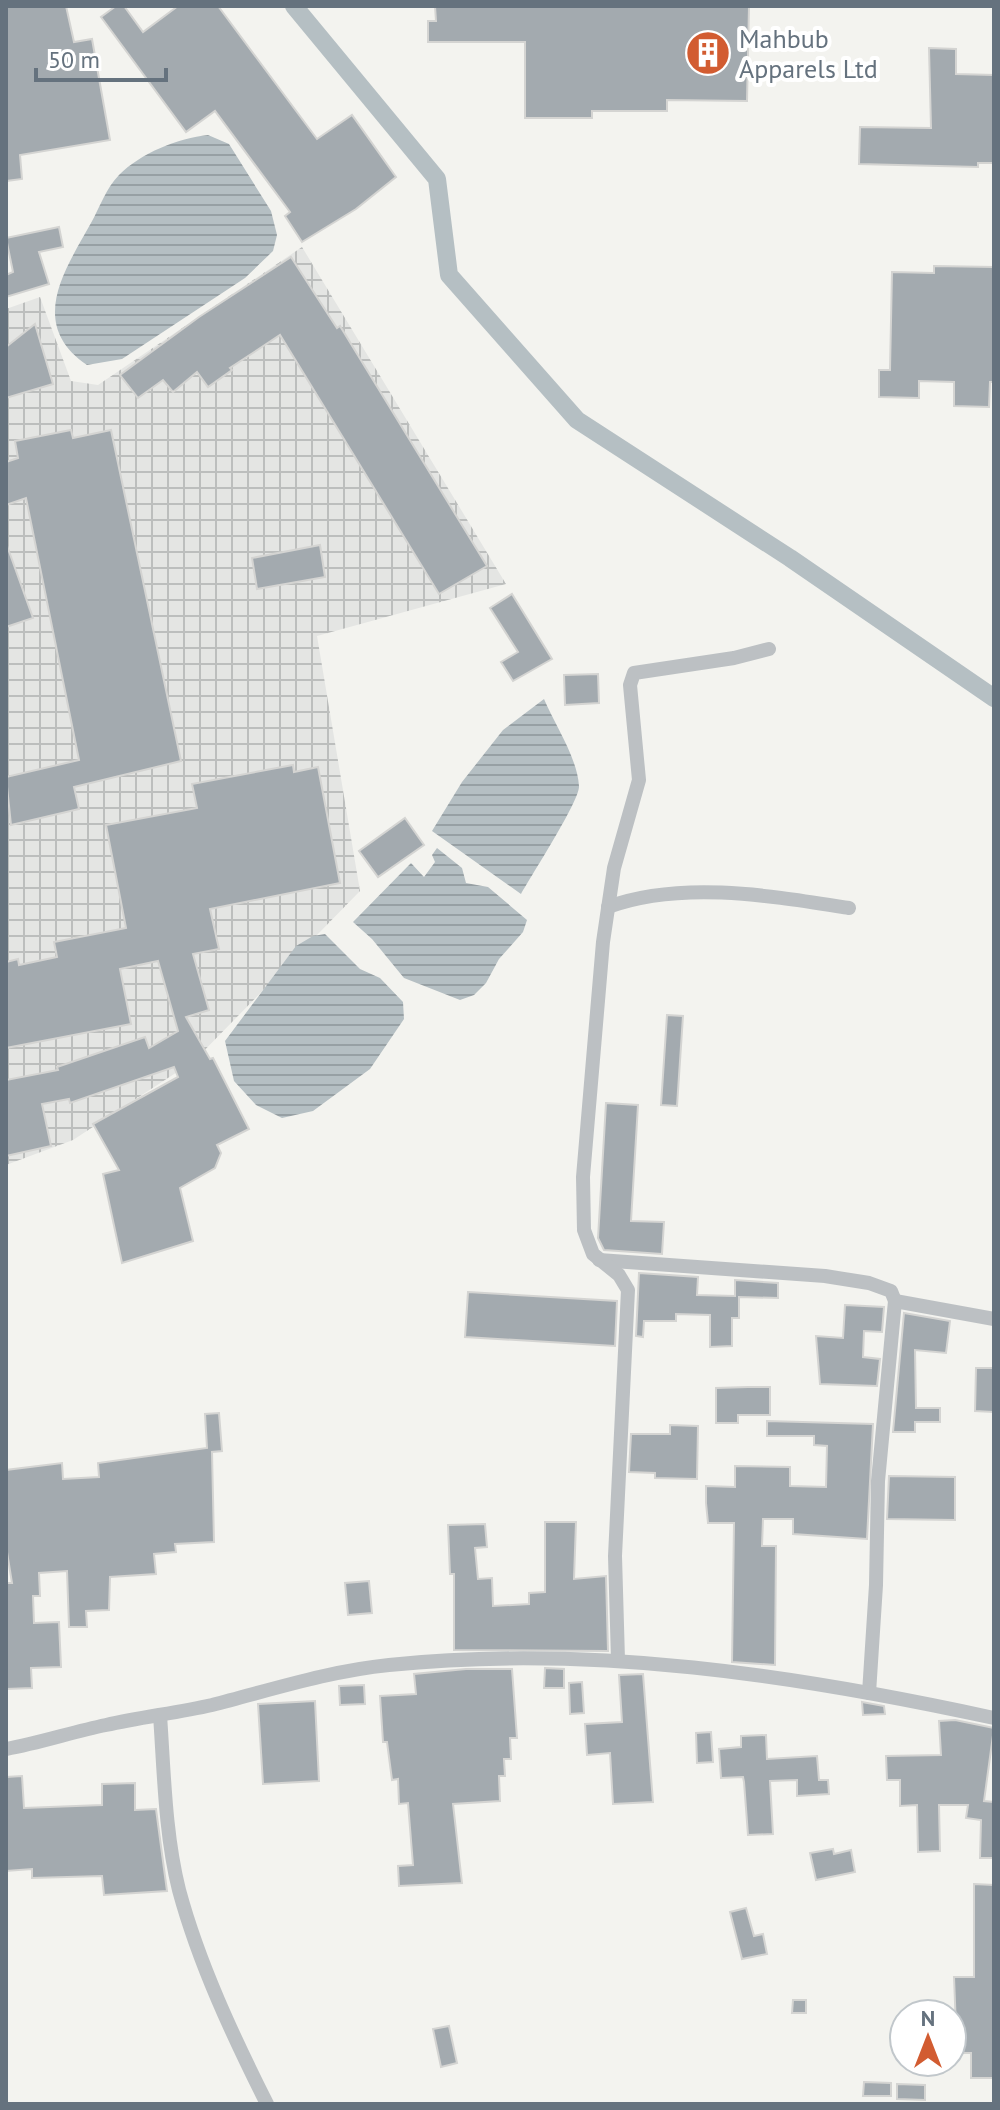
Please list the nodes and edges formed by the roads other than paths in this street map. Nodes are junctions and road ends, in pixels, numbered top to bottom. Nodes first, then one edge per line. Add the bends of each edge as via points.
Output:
1 (769, 649) dead end
2 (608, 907) junction
3 (849, 908) dead end
4 (599, 1260) junction
5 (895, 1301) junction
6 (994, 1319) edge
7 (618, 1660) junction
8 (869, 1693) junction
9 (160, 1715) junction
10 (994, 1718) edge
11 (6, 1749) edge
12 (267, 2104) edge

1 - 2 street via 634,673 630,685 639,780
2 - 3 street via 641,895 738,894
2 - 4 street via 583,1177 584,1230
4 - 5 street via 825,1276 869,1283 891,1291
4 - 7 street via 628,1290 615,1556
5 - 6 street
5 - 8 street via 878,1481
7 - 8 street
7 - 9 street via 565,1657 389,1665
8 - 10 street
9 - 11 street
9 - 12 street via 179,1890 230,2031

